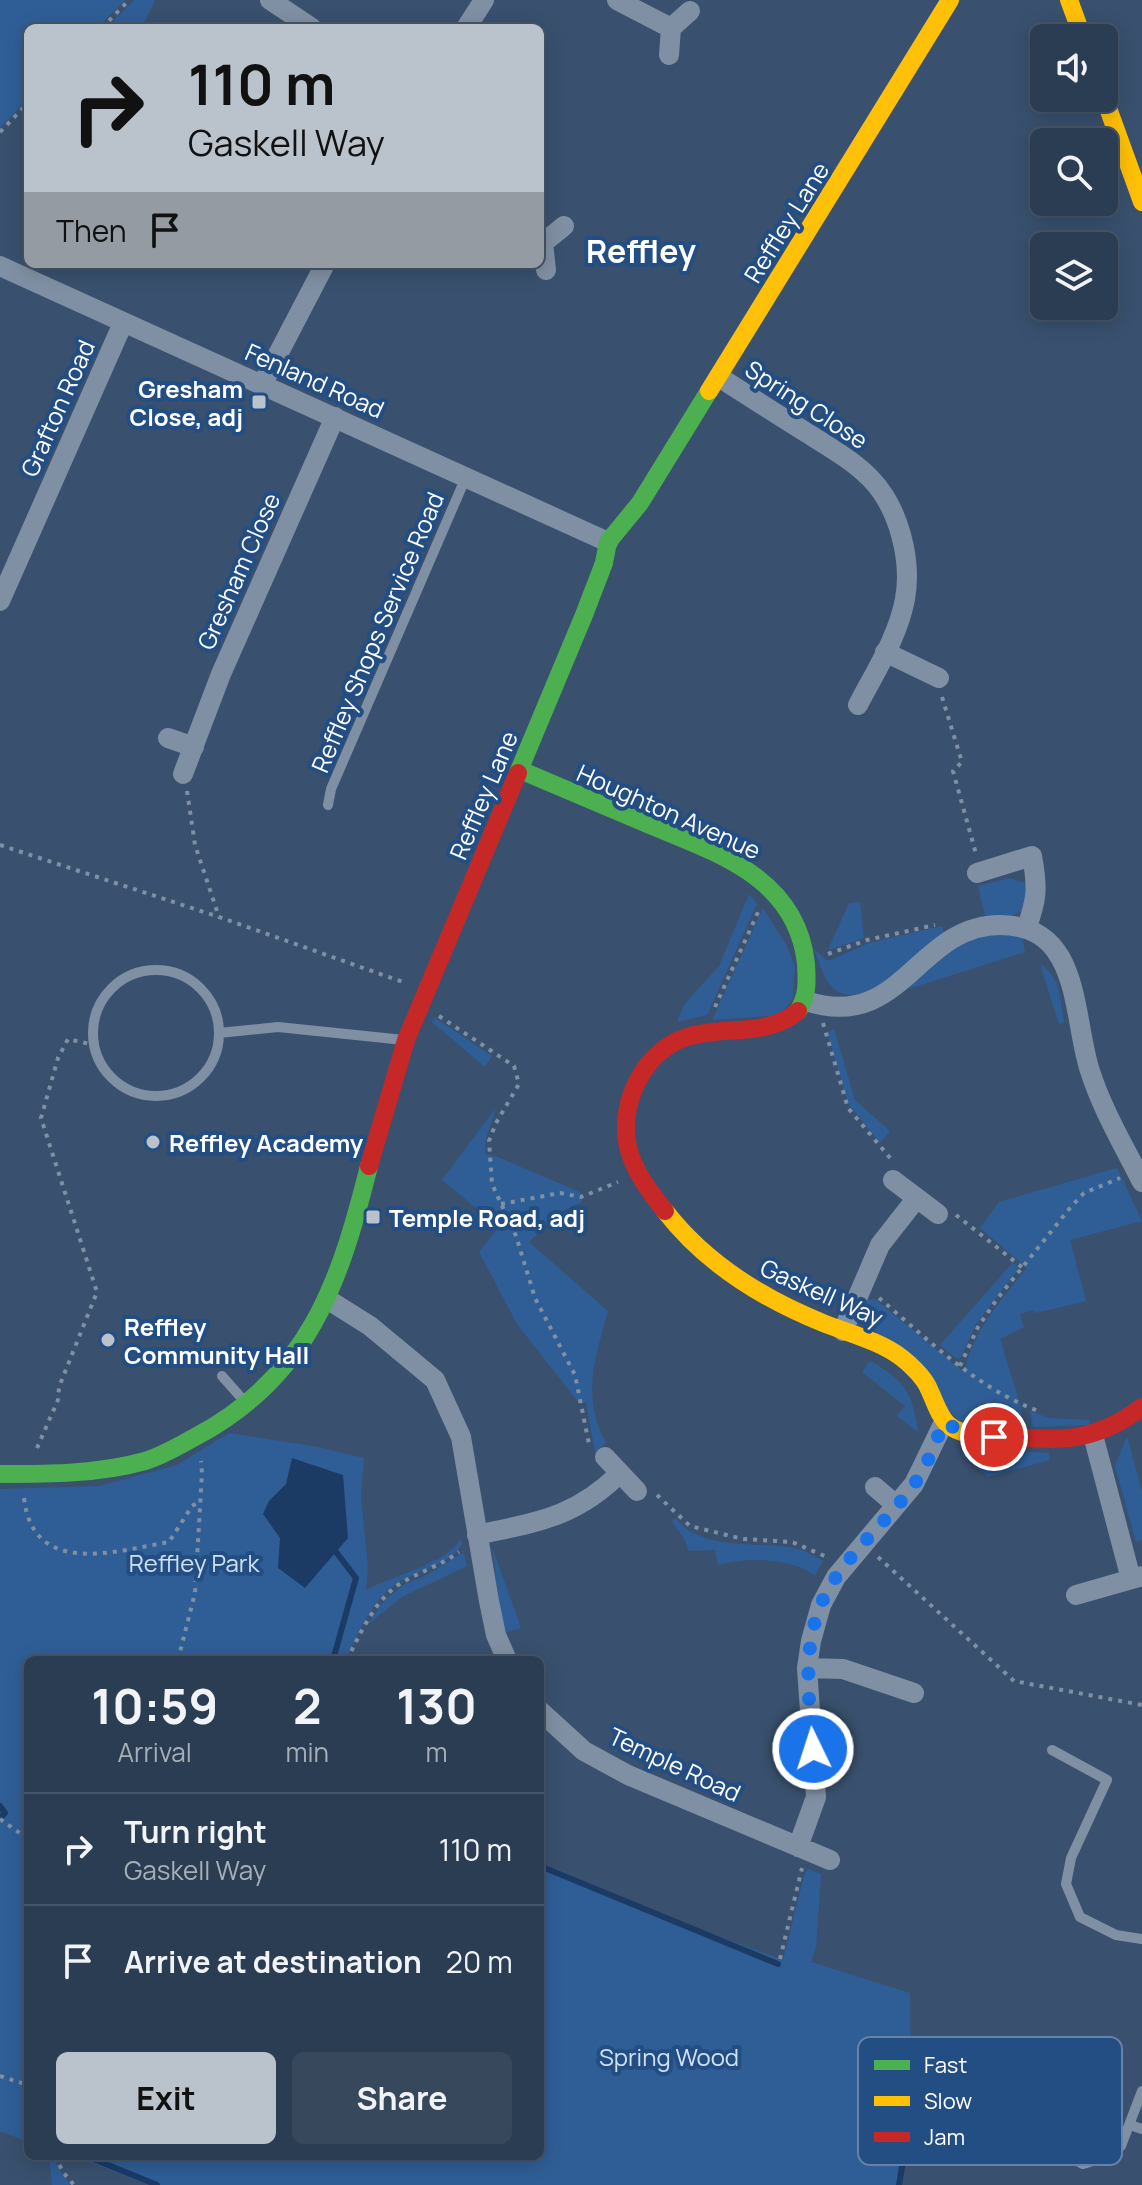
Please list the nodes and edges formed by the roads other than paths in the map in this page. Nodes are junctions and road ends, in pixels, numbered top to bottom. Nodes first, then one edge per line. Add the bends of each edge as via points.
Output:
1 (270, 0) edge
2 (484, 0) edge
3 (617, 0) edge
4 (950, 0) edge
5 (1069, 0) edge
6 (690, 11) dead end
7 (306, 24) edge
8 (469, 24) edge
9 (1078, 24) edge
10 (671, 28) junction
11 (669, 55) dead end
12 (1109, 112) edge
13 (1142, 202) edge
14 (564, 226) dead end
15 (544, 241) edge
16 (544, 256) edge
17 (0, 266) edge
18 (323, 268) edge
19 (546, 270) dead end
20 (123, 323) junction
21 (719, 377) junction
22 (262, 385) junction
23 (335, 417) junction
24 (466, 477) junction
25 (608, 542) junction
26 (0, 601) edge
27 (885, 652) junction
28 (939, 678) road end
29 (858, 705) dead end
30 (168, 738) dead end
31 (194, 747) junction
32 (520, 770) junction
33 (183, 774) road end
34 (328, 805) dead end
35 (979, 872) road end
36 (1026, 929) junction
37 (812, 1003) junction
38 (219, 1033) junction
39 (406, 1040) junction
40 (1140, 1178) edge
41 (893, 1180) road end
42 (916, 1199) junction
43 (938, 1214) road end
44 (327, 1299) junction
45 (843, 1331) junction
46 (222, 1376) dead end
47 (246, 1404) junction
48 (1142, 1407) edge
49 (944, 1422) junction
50 (1093, 1435) junction
51 (605, 1457) road end
52 (620, 1473) junction
53 (0, 1474) edge
54 (875, 1487) dead end
55 (637, 1491) road end
56 (896, 1505) junction
57 (477, 1535) junction
58 (1137, 1578) edge
59 (1076, 1595) dead end
60 (505, 1656) edge
61 (807, 1668) junction
62 (914, 1693) dead end
63 (544, 1715) edge
64 (1052, 1750) dead end
65 (803, 1849) junction
66 (830, 1860) dead end
67 (1142, 1939) edge
68 (1142, 2091) edge
69 (1130, 2125) junction
70 (1142, 2129) edge
71 (1122, 2144) edge

1 - 7 street
2 - 8 street
3 - 10 street
4 - 21 street, Reffley Lane
5 - 9 street
6 - 10 street
10 - 11 street
12 - 13 street
14 - 15 street
16 - 19 street
17 - 20 street, Fenland Road
18 - 22 street
20 - 22 street, Fenland Road
20 - 26 street, Grafton Road
21 - 25 street, Reffley Lane via 640,503
21 - 27 street, Spring Close via 851,462 885,498 901,538 907,579 902,612
22 - 23 street, Fenland Road
23 - 24 street, Fenland Road
23 - 31 street, Gresham Close
24 - 25 street, Fenland Road
24 - 34 lane, Reffley Shops Service Road
25 - 32 street, Reffley Lane
27 - 28 street
27 - 29 street, Spring Close
30 - 31 street
31 - 33 street, Gresham Close
32 - 37 street, Houghton Avenue via 729,859 770,886 790,914 804,948
32 - 39 street, Reffley Lane
35 - 36 street via 1042,854 1036,902
36 - 37 street via 983,926 952,939 872,1001 853,1008
36 - 40 street via 1053,945 1064,963 1090,1070
37 - 45 street, Gaskell Way via 791,1020 769,1028 703,1033 662,1049 636,1083 625,1128 637,1174 680,1232 733,1279
38 - 38 lane via 213,1059 197,1080 161,1095 135,1092 113,1079 94,1045 94,1020 104,997 122,980 145,971 169,971 201,988 214,1009
38 - 39 lane via 278,1027
39 - 44 street, Reffley Lane via 345,1255
41 - 42 street
42 - 43 street
42 - 45 street via 880,1245
44 - 47 street, Reffley Lane via 277,1377
44 - 57 street via 370,1326 435,1380 461,1437
45 - 49 street, Gaskell Way via 902,1358 926,1383
46 - 47 lane
47 - 53 street, Reffley Lane via 197,1437 146,1461
48 - 50 street
49 - 50 street via 966,1434 994,1437
49 - 56 street via 920,1474
50 - 58 street
51 - 52 street
52 - 55 street
52 - 57 street via 601,1492 555,1518
54 - 56 street
56 - 61 street via 836,1577 821,1605
57 - 60 street via 496,1635
58 - 59 street
61 - 62 street via 843,1669
61 - 65 street via 816,1797
63 - 65 street, Temple Road via 584,1751 628,1775
64 - 67 lane via 1107,1780 1068,1871 1066,1884 1080,1917 1116,1935
65 - 66 street, Temple Road
68 - 69 lane
69 - 70 lane
69 - 71 lane

